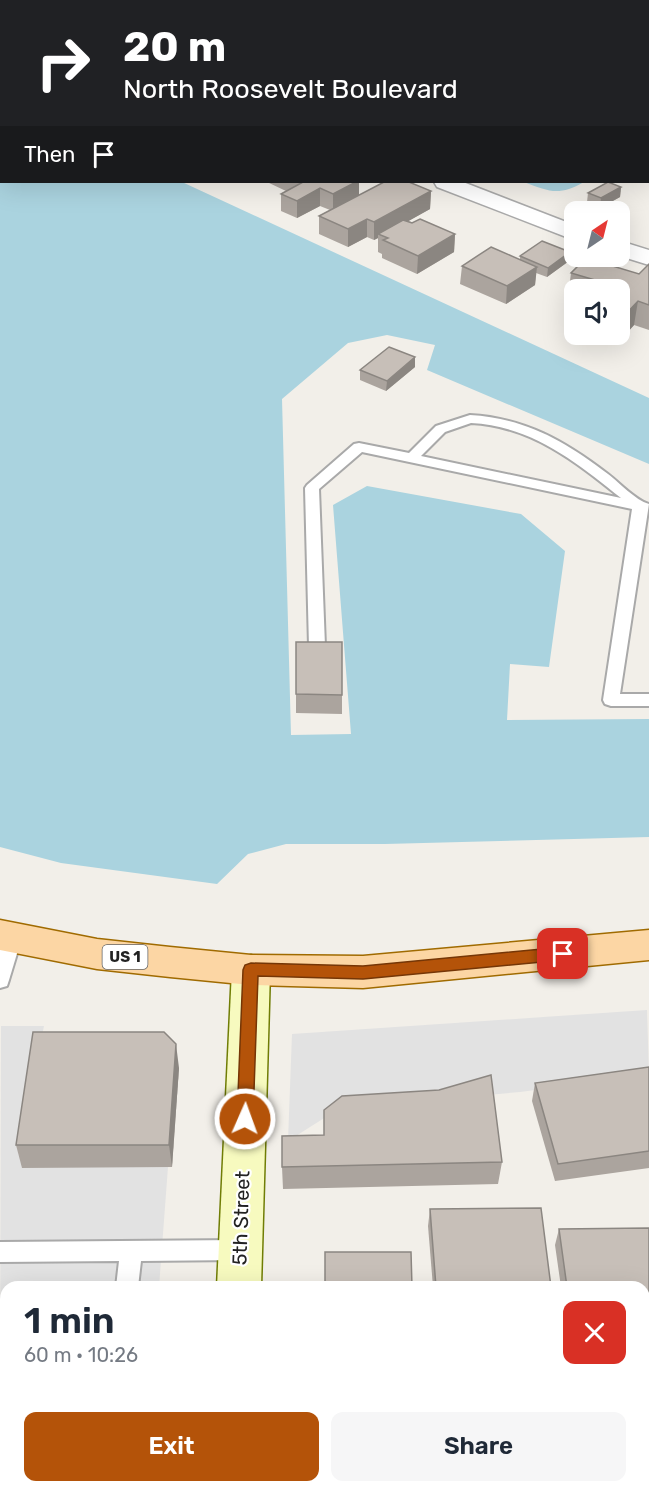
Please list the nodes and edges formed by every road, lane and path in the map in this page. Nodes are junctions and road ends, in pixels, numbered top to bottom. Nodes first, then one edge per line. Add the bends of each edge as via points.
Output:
1 (448, 183) edge
2 (564, 229) edge
3 (630, 251) edge
4 (649, 258) edge
5 (412, 458) junction
6 (645, 507) edge
7 (317, 646) edge
8 (649, 700) edge
9 (6, 936) edge
10 (649, 945) edge
11 (251, 970) junction
12 (0, 980) edge
13 (131, 1251) junction
14 (0, 1252) edge
15 (239, 1268) edge
16 (128, 1281) edge

1 - 2 street
3 - 4 street
5 - 6 lane
5 - 6 lane via 443,427 494,420 511,424 577,456
5 - 7 lane via 359,447 312,488
6 - 8 lane via 610,700
9 - 11 main road, US 1 via 96,954
9 - 12 lane
10 - 11 main road, US 1 via 363,972
11 - 15 street, 5th Street
13 - 14 lane
13 - 15 lane
13 - 16 lane

